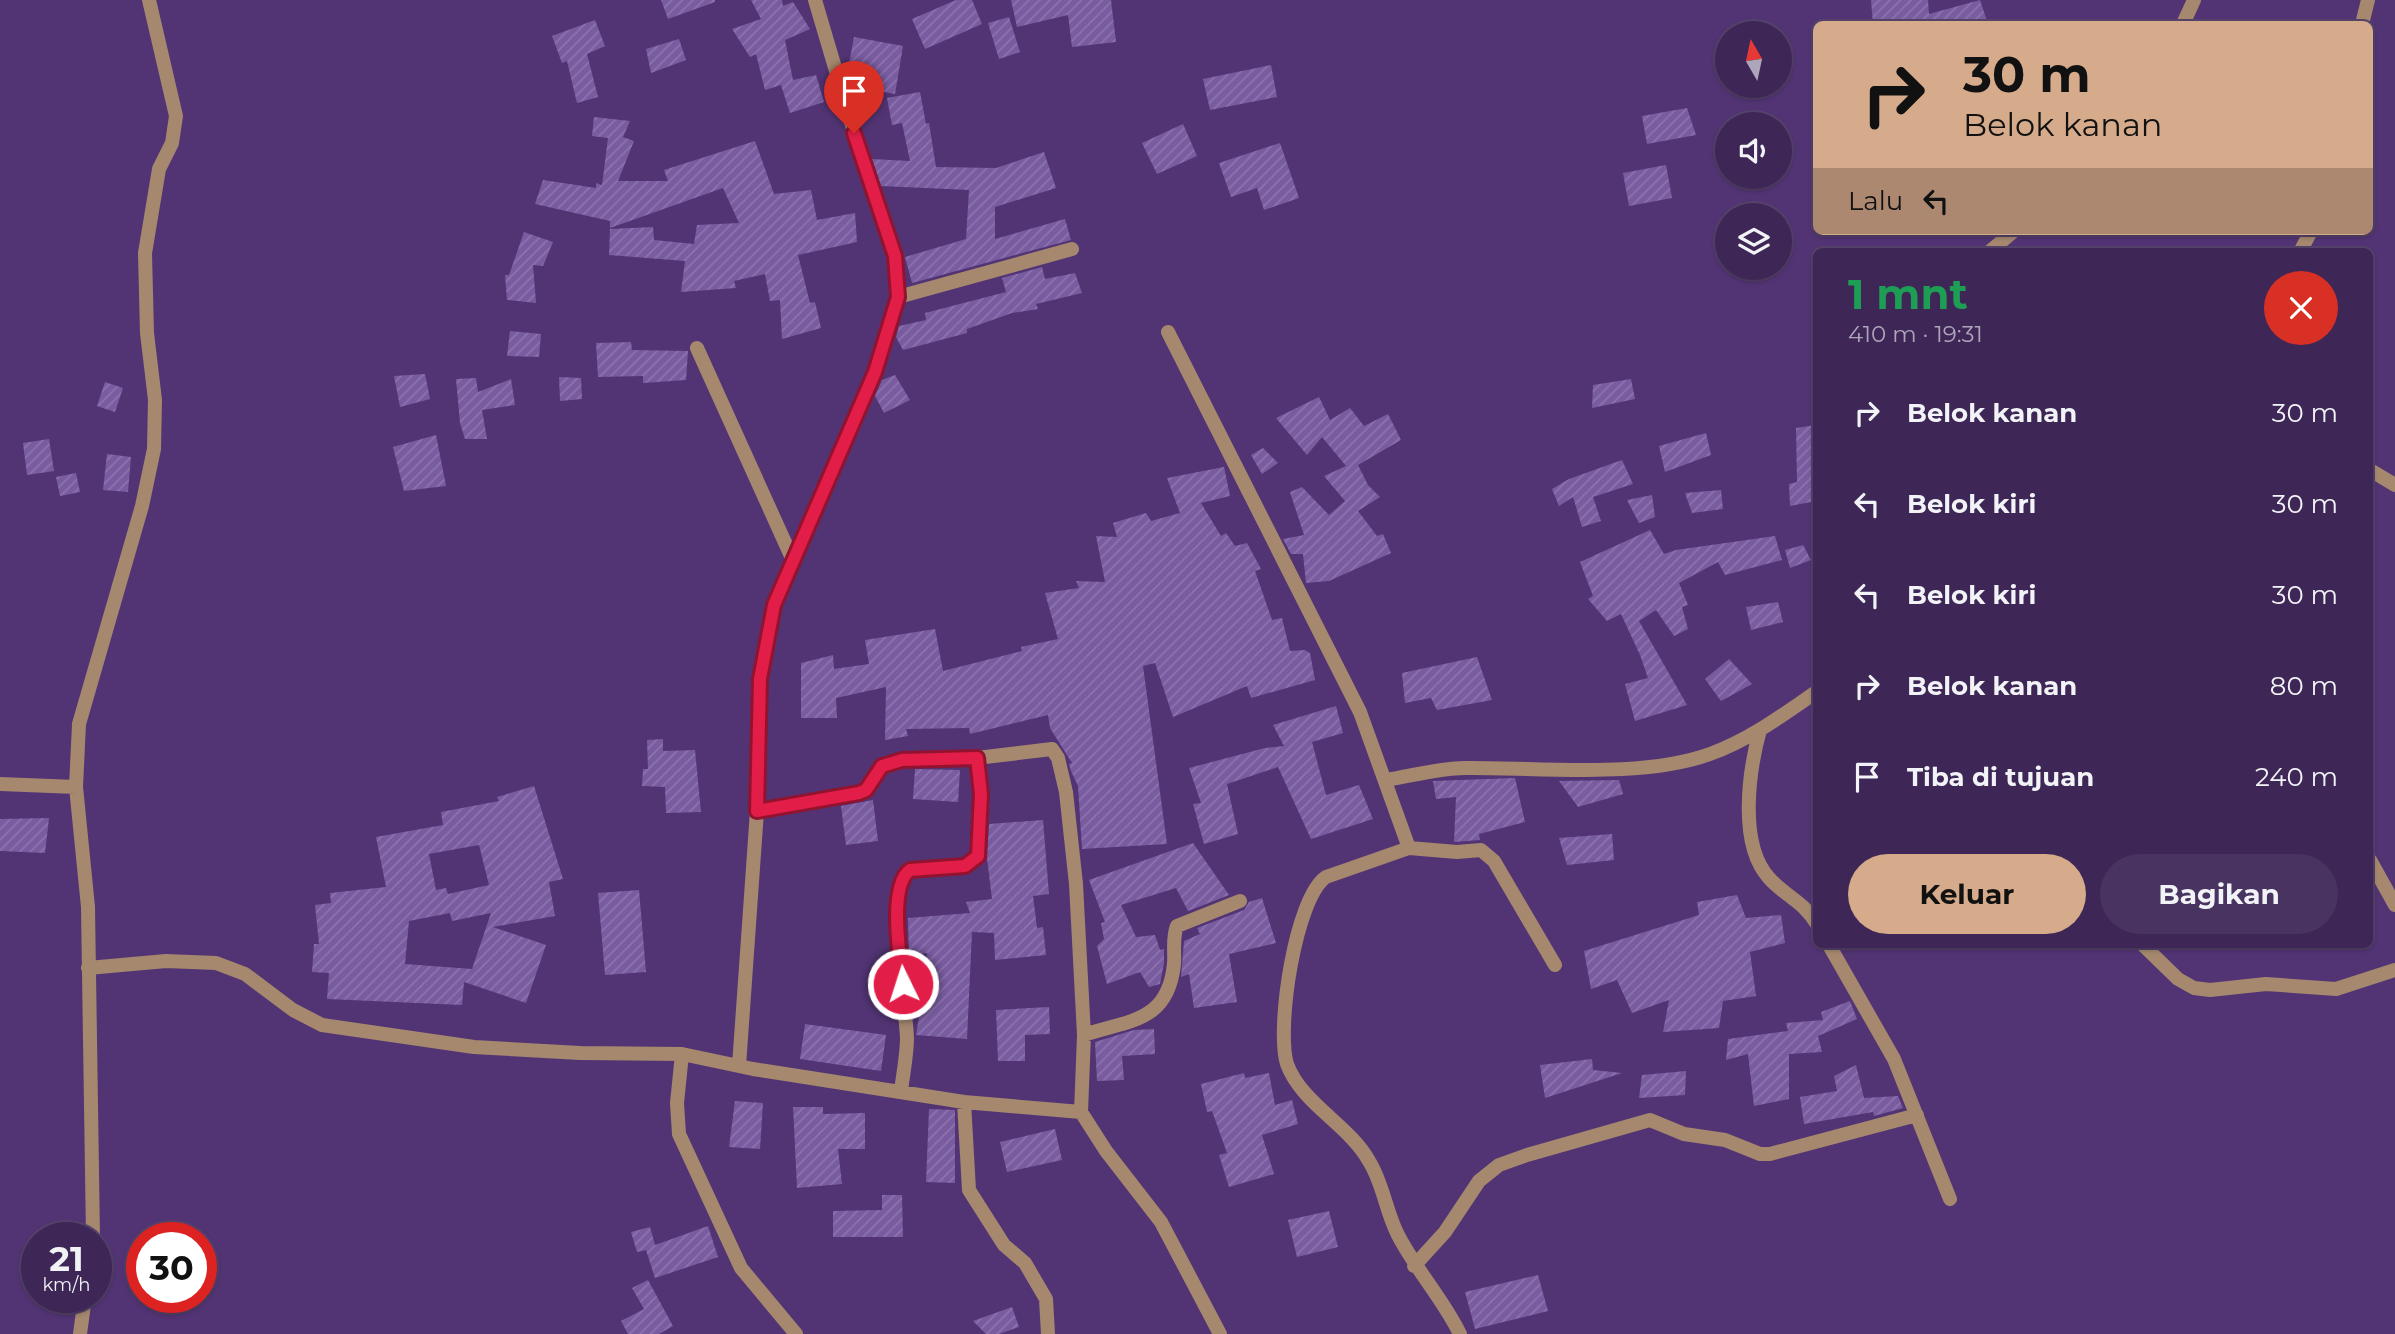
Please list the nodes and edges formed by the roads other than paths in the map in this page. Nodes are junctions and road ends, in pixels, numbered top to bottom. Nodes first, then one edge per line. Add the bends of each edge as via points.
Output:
1 (149, 0) edge
2 (815, 0) edge
3 (2194, 0) edge
4 (2368, 0) edge
5 (2184, 21) edge
6 (2362, 21) edge
7 (2009, 235) edge
8 (1994, 248) edge
9 (1072, 249) dead end
10 (898, 297) junction
11 (1168, 332) dead end
12 (697, 348) dead end
13 (2373, 472) edge
14 (2395, 485) edge
15 (792, 558) junction
16 (1813, 694) edge
17 (1760, 730) junction
18 (977, 758) junction
19 (1386, 780) junction
20 (0, 784) edge
21 (75, 787) junction
22 (757, 811) junction
23 (1409, 848) junction
24 (2373, 865) edge
25 (1240, 901) dead end
26 (2395, 905) edge
27 (1813, 920) edge
28 (1831, 948) edge
29 (2146, 948) edge
30 (1555, 965) dead end
31 (88, 968) junction
32 (2395, 970) edge
33 (1084, 1035) junction
34 (682, 1054) junction
35 (739, 1066) junction
36 (901, 1091) junction
37 (964, 1102) junction
38 (1081, 1112) junction
39 (1917, 1115) junction
40 (1951, 1199) dead end
41 (93, 1222) edge
42 (1414, 1266) junction
43 (83, 1313) edge
44 (80, 1334) edge
45 (796, 1334) edge
46 (1048, 1334) edge
47 (1220, 1334) edge
48 (1460, 1334) edge

1 - 21 street via 176,116 172,143 159,169 145,253 154,449 79,724
2 - 10 street via 895,256
3 - 5 street
4 - 6 street
7 - 8 street
9 - 10 street
10 - 15 street via 875,372
11 - 19 street via 1360,712
12 - 15 street
13 - 14 street
15 - 22 street via 774,605 760,679
16 - 17 street
17 - 19 street via 1712,754 1686,761 1562,771 1463,768
17 - 27 street via 1751,763 1754,851 1769,878
18 - 22 street via 902,760 882,766 859,793
18 - 33 street via 1052,749 1058,758 1076,884
18 - 36 street via 981,794 978,856 965,866 910,870 900,881 897,915 907,1040
19 - 23 street
20 - 21 street
21 - 31 street via 89,907
22 - 35 street
23 - 30 street via 1486,851
23 - 42 street via 1339,871 1316,885 1301,924 1283,1002 1282,1034 1295,1081 1370,1161
24 - 26 street
25 - 33 street via 1177,926 1170,982 1156,1008 1130,1024
28 - 39 street via 1894,1059
29 - 32 street via 2178,979 2210,990 2266,984 2336,989
31 - 34 street via 166,961 216,963 245,975 322,1025 486,1048
31 - 41 street
33 - 38 street
34 - 35 street
34 - 45 street via 679,1134 741,1268
35 - 36 street
36 - 37 street
37 - 38 street
37 - 46 street via 968,1190 1046,1299
38 - 47 street via 1161,1222
39 - 40 street
39 - 42 street via 1770,1154 1684,1134 1650,1119 1601,1132 1499,1165 1479,1181
42 - 48 street
43 - 44 street

